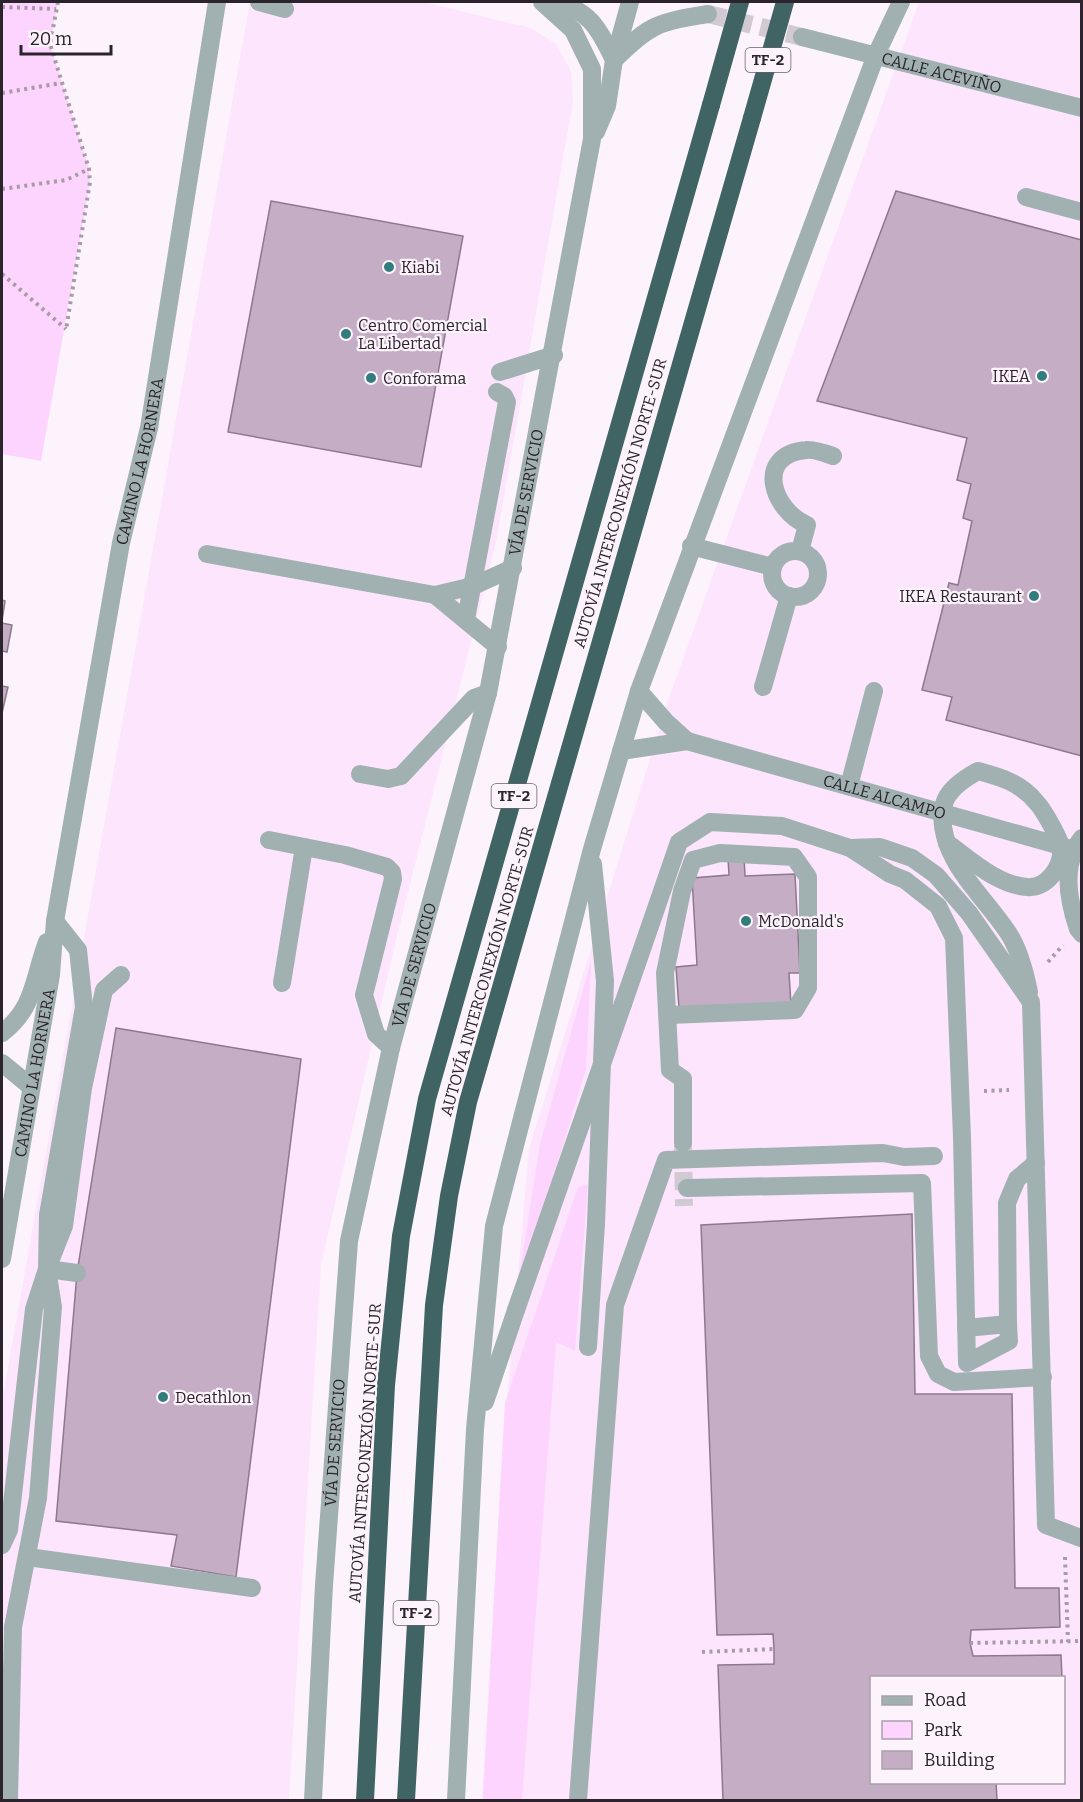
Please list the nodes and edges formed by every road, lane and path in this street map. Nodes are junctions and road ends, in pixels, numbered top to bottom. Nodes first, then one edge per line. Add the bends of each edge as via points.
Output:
1 (58, 2) edge
2 (217, 2) edge
3 (259, 2) edge
4 (542, 2) edge
5 (552, 2) edge
6 (630, 2) edge
7 (691, 2) edge
8 (740, 2) edge
9 (785, 2) edge
10 (901, 2) edge
11 (2, 8) edge
12 (56, 9) junction
13 (285, 9) dead end
14 (802, 37) tunnel mouth
15 (876, 56) junction
16 (614, 60) junction
17 (61, 83) junction
18 (2, 93) edge
19 (1082, 108) edge
20 (592, 139) junction
21 (89, 169) junction
22 (2, 189) edge
23 (1026, 197) dead end
24 (1082, 212) edge
25 (2, 274) edge
26 (554, 355) junction
27 (500, 372) dead end
28 (497, 392) dead end
29 (833, 456) dead end
30 (691, 546) junction
31 (800, 551) junction
32 (207, 554) dead end
33 (773, 567) junction
34 (513, 568) junction
35 (473, 586) junction
36 (435, 596) junction
37 (789, 596) junction
38 (466, 619) junction
39 (498, 647) junction
40 (763, 687) dead end
41 (874, 691) dead end
42 (639, 692) junction
43 (489, 693) junction
44 (687, 741) junction
45 (621, 751) junction
46 (360, 774) dead end
47 (849, 786) junction
48 (941, 813) junction
49 (269, 840) dead end
50 (947, 843) junction
51 (1074, 846) edge
52 (304, 847) junction
53 (850, 848) junction
54 (592, 849) junction
55 (1082, 892) edge
56 (1073, 915) junction
57 (55, 921) junction
58 (1082, 934) edge
59 (121, 975) dead end
60 (282, 982) dead end
61 (1031, 1002) junction
62 (669, 1016) junction
63 (2, 1033) edge
64 (392, 1048) junction
65 (2, 1063) edge
66 (30, 1086) junction
67 (1034, 1090) junction
68 (961, 1092) junction
69 (683, 1143) tunnel mouth
70 (934, 1156) dead end
71 (1036, 1163) junction
72 (687, 1188) dead end
73 (2, 1259) edge
74 (47, 1269) junction
75 (77, 1273) dead end
76 (1008, 1324) junction
77 (966, 1328) junction
78 (588, 1347) dead end
79 (1043, 1377) junction
80 (475, 1429) junction
81 (1081, 1538) edge
82 (2, 1545) edge
83 (28, 1557) junction
84 (252, 1588) dead end
85 (1082, 1641) edge
86 (970, 1643) dead end
87 (774, 1648) dead end
88 (702, 1652) dead end
89 (9, 1800) edge
90 (313, 1800) edge
91 (365, 1800) edge
92 (406, 1800) edge
93 (456, 1800) edge
94 (579, 1800) edge

1 - 12 path
2 - 57 street, CAMINO LA HORNERA via 149,428 121,543
3 - 13 street
4 - 20 street via 573,30 592,69
5 - 16 street via 570,5 586,15
6 - 16 street
7 - 16 street via 708,14 666,21 650,28
8 - 91 highway, AUTOVÍA INTERCONEXIÓN NORTE-SUR / TF-2, bridge via 427,1099 401,1236 386,1385
9 - 92 highway, AUTOVÍA INTERCONEXIÓN NORTE-SUR / TF-2, bridge via 468,1102 449,1196 434,1305
10 - 15 street
11 - 12 path
12 - 17 path via 50,44
14 - 15 street, CALLE ACEVIÑO
15 - 19 street, CALLE ACEVIÑO
15 - 30 street
16 - 20 street via 607,106
17 - 18 path
17 - 21 path
20 - 26 street, VÍA DE SERVICIO
21 - 22 path via 66,180
21 - 25 path via 66,330
23 - 24 street
26 - 27 street
26 - 34 street, VÍA DE SERVICIO
28 - 35 street via 507,402
29 - 31 street via 808,449 790,453 780,460 773,473 776,496 796,520 807,525
30 - 33 street
30 - 42 street
31 - 33 street via 780,556
31 - 37 street via 813,559 818,581 809,593
32 - 36 street
33 - 37 street via 777,588
34 - 35 street
34 - 39 street, VÍA DE SERVICIO
35 - 36 street
35 - 38 street
36 - 38 street
37 - 40 street
38 - 39 street
39 - 43 street, VÍA DE SERVICIO
41 - 47 street
42 - 44 street, CALLE ALCAMPO
42 - 45 street
43 - 46 street via 474,698 401,776 388,779
43 - 64 street, VÍA DE SERVICIO
44 - 45 street, CALLE ALCAMPO
44 - 47 street, CALLE ALCAMPO
45 - 54 street
47 - 48 street, CALLE ALCAMPO
48 - 50 street
48 - 51 street, CALLE ALCAMPO
48 - 51 street via 954,784 978,771 1010,780 1037,803
49 - 52 street
50 - 51 street via 995,877 1028,888 1043,884
50 - 61 street via 956,867 1008,932 1025,972
51 - 56 street via 1068,894
52 - 60 street
52 - 64 street via 378,864 392,872 364,995 376,1034
53 - 61 street via 880,847 912,858 936,875 969,913
53 - 68 street via 905,880 938,906 954,938
53 - 80 street, bridge via 782,826 710,822 679,842
54 - 78 street via 604,981
54 - 80 street via 494,1226
55 - 56 street
56 - 58 street
57 - 63 street, CAMINO LA HORNERA via 27,1007
57 - 66 street, CAMINO LA HORNERA via 51,975
57 - 74 street via 78,950 84,1007 48,1215
59 - 74 street via 104,990 83,1088 64,1226
61 - 67 street
62 - 62 street via 795,1010 808,988 808,877 794,857 720,852 693,860 682,891 665,973
62 - 69 street via 670,1070 683,1080
64 - 90 street, VÍA DE SERVICIO via 348,1241
65 - 66 street
66 - 73 street, CAMINO LA HORNERA
67 - 68 path
67 - 71 street
68 - 77 street
70 - 94 street via 883,1153 666,1160 615,1305
71 - 76 street via 1017,1179 1007,1203
71 - 79 street
72 - 79 street via 922,1183 929,1356 938,1374 954,1382
74 - 75 street
74 - 82 street via 34,1309 9,1530
74 - 83 street via 53,1307 38,1498
76 - 77 street
76 - 77 street via 1009,1341 967,1363
79 - 81 street via 1046,1525
80 - 93 street
83 - 84 street
83 - 89 street via 13,1627
85 - 86 path
87 - 88 path

